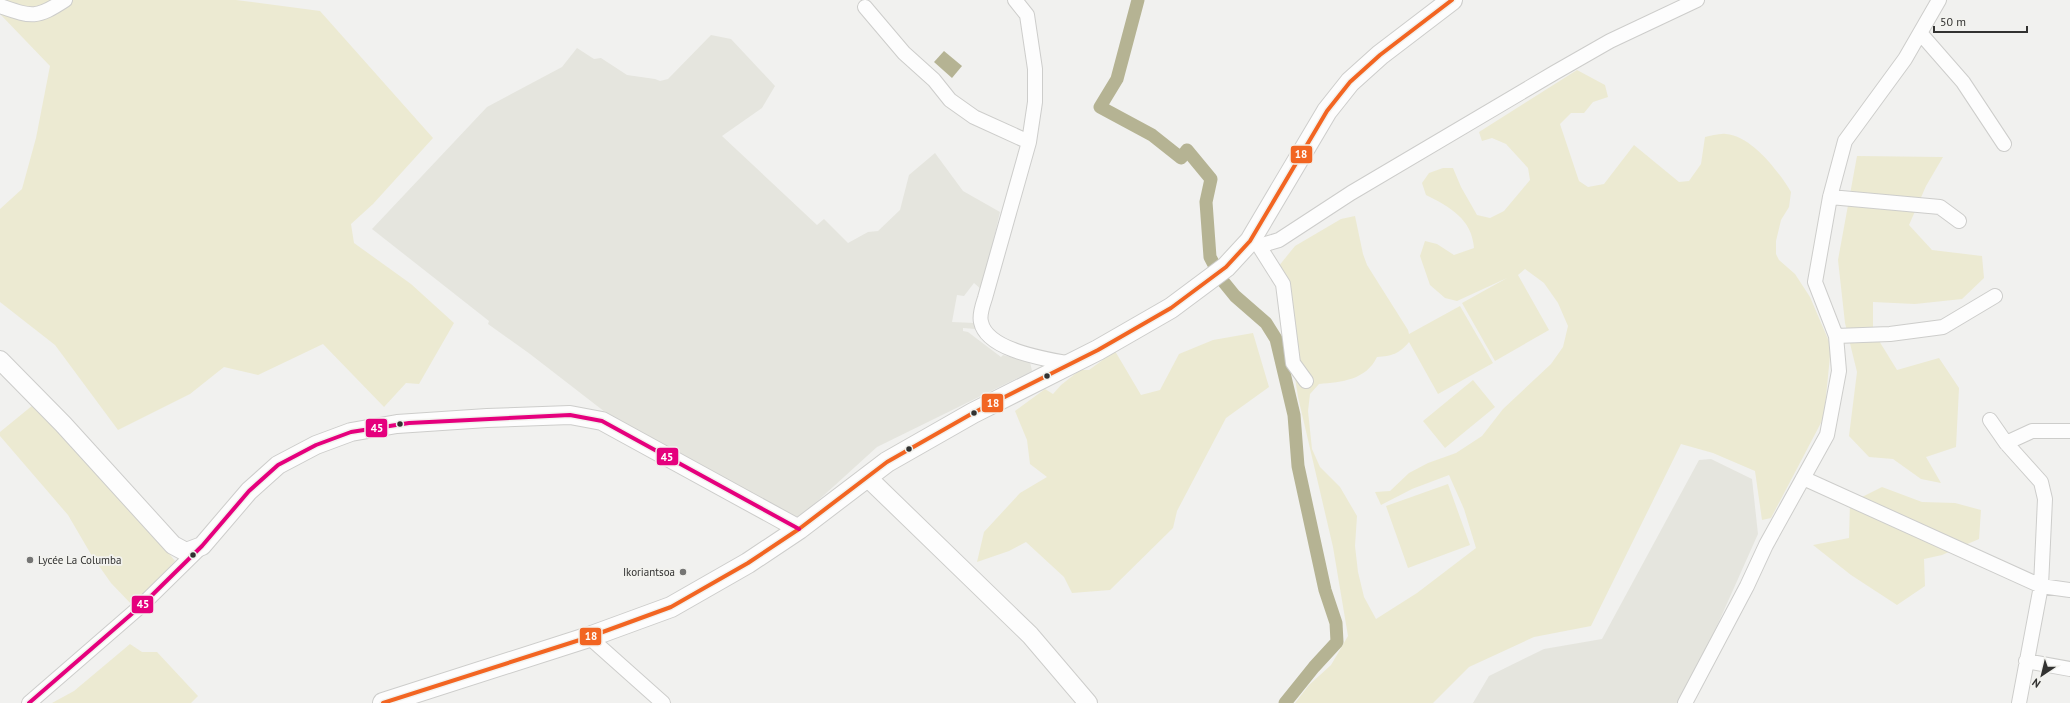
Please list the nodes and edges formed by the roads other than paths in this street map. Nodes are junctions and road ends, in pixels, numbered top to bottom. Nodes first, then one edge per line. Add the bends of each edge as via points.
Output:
1 (65, 0) edge
2 (1015, 0) edge
3 (1452, 0) edge
4 (1697, 0) edge
5 (1939, 0) edge
6 (0, 6) edge
7 (865, 7) dead end
8 (1921, 34) junction
9 (1029, 142) junction
10 (2004, 144) dead end
11 (1830, 197) junction
12 (1959, 221) dead end
13 (1254, 243) junction
14 (1995, 296) dead end
15 (1836, 336) junction
16 (0, 360) edge
17 (1071, 364) junction
18 (1306, 381) dead end
19 (1990, 420) dead end
20 (2070, 431) edge
21 (2006, 444) junction
22 (866, 477) junction
23 (1803, 478) junction
24 (799, 529) junction
25 (202, 546) junction
26 (2041, 586) junction
27 (2070, 590) edge
28 (589, 637) junction
29 (2026, 661) junction
30 (2070, 669) edge
31 (29, 703) edge
32 (383, 703) edge
33 (663, 703) edge
34 (1088, 703) edge
35 (1685, 703) edge
36 (2019, 703) edge

1 - 6 street via 45,13 28,16
2 - 9 street via 1027,15 1032,43 1035,102
3 - 13 main road via 1380,55 1350,82 1327,111
4 - 13 street via 1610,41 1560,69 1351,193 1279,240
5 - 8 street
7 - 9 street via 904,53 934,80 950,100 974,117
8 - 10 street via 1963,82
8 - 11 street via 1845,141
9 - 17 street via 985,298 981,321 987,333 997,343 1034,356
11 - 12 street via 1940,207
11 - 15 street via 1815,282
13 - 17 main road via 1171,308
13 - 18 street via 1282,284 1292,363
14 - 15 street via 1943,327 1890,334
15 - 23 street via 1839,371 1827,436
16 - 25 street via 63,424 173,545 186,552
17 - 22 main road via 973,413 887,462
19 - 21 street
20 - 21 street via 2032,431
21 - 26 street via 2041,482 2045,499
22 - 24 main road
22 - 34 street via 1030,634
23 - 26 street
23 - 35 street
24 - 25 street via 602,421 570,415 409,423 351,432 278,465 249,491
24 - 28 main road via 748,563 671,607
25 - 31 street via 142,605
26 - 27 street
26 - 29 street
28 - 32 main road
28 - 33 street
29 - 30 street
29 - 36 street

